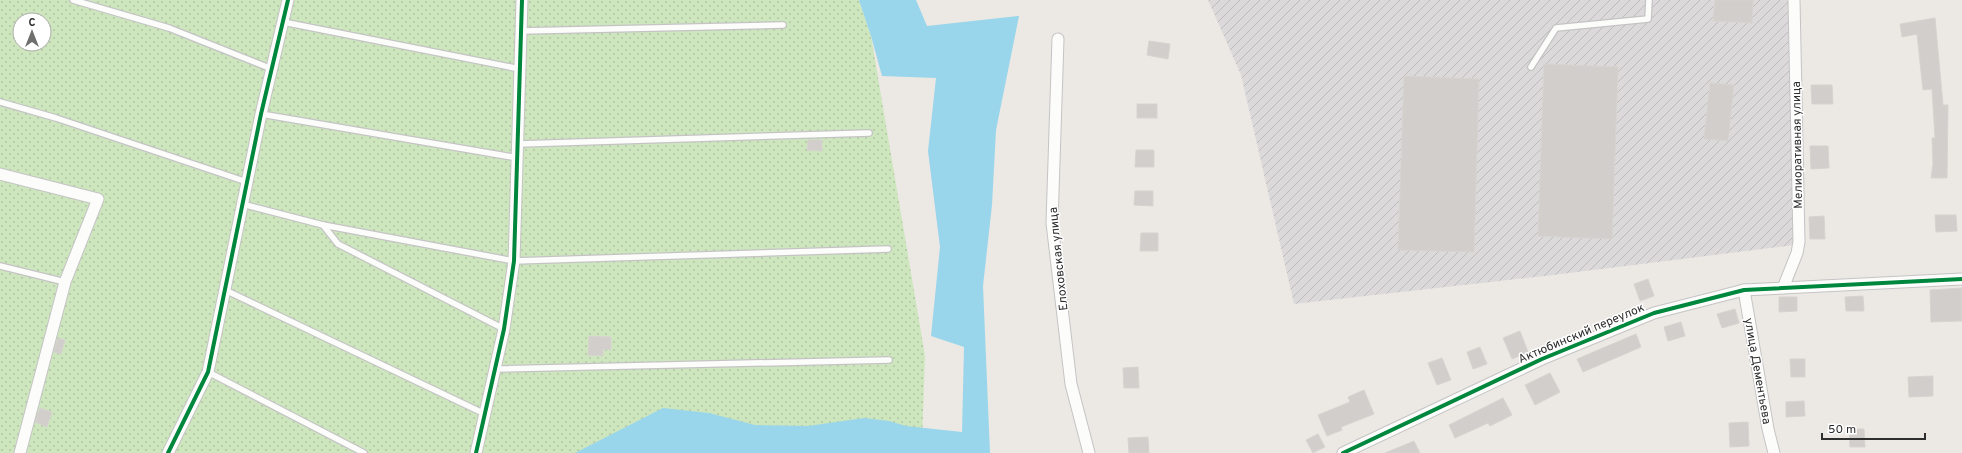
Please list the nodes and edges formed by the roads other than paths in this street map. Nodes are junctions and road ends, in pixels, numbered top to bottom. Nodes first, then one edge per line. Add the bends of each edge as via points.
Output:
1 (73, 0) edge
2 (288, 0) edge
3 (522, 0) edge
4 (1649, 0) edge
5 (1794, 0) edge
6 (283, 22) junction
7 (783, 25) dead end
8 (522, 31) junction
9 (1058, 39) dead end
10 (1531, 67) dead end
11 (272, 69) junction
12 (521, 69) junction
13 (0, 102) edge
14 (261, 114) junction
15 (869, 133) dead end
16 (519, 144) junction
17 (518, 158) junction
18 (0, 174) edge
19 (247, 182) junction
20 (242, 204) junction
21 (323, 225) junction
22 (888, 249) dead end
23 (514, 260) junction
24 (0, 266) edge
25 (1962, 279) edge
26 (65, 282) junction
27 (1783, 288) junction
28 (225, 290) junction
29 (1744, 290) junction
30 (504, 329) junction
31 (889, 360) dead end
32 (495, 369) junction
33 (208, 372) junction
34 (485, 414) junction
35 (20, 453) edge
36 (168, 453) edge
37 (364, 453) edge
38 (476, 453) edge
39 (1089, 453) edge
40 (1343, 453) edge
41 (1774, 453) edge

1 - 11 lane via 169,28
2 - 6 street
3 - 8 street
4 - 10 lane via 1648,19 1556,28
5 - 27 street, Мелиоративная улица via 1799,242
6 - 11 street
6 - 12 lane
7 - 8 lane
8 - 12 street
9 - 39 street, Елоховская улица via 1052,224 1071,384
11 - 14 street
12 - 16 street
13 - 19 lane via 56,118
14 - 17 lane
14 - 19 street
15 - 16 lane
16 - 17 street
17 - 23 street
18 - 26 street via 98,199
19 - 20 street
20 - 21 lane
20 - 28 street
21 - 23 lane
21 - 30 lane via 338,244
22 - 23 lane
23 - 30 street
24 - 26 lane
25 - 27 street, Актюбинский переулок
26 - 35 street
27 - 29 street, Актюбинский переулок
28 - 33 street
28 - 34 lane
29 - 40 street, Актюбинский переулок via 1654,313 1542,359
29 - 41 street, улица Дементьева
30 - 32 street
31 - 32 lane
32 - 34 street
33 - 36 street
33 - 37 lane
34 - 38 street

